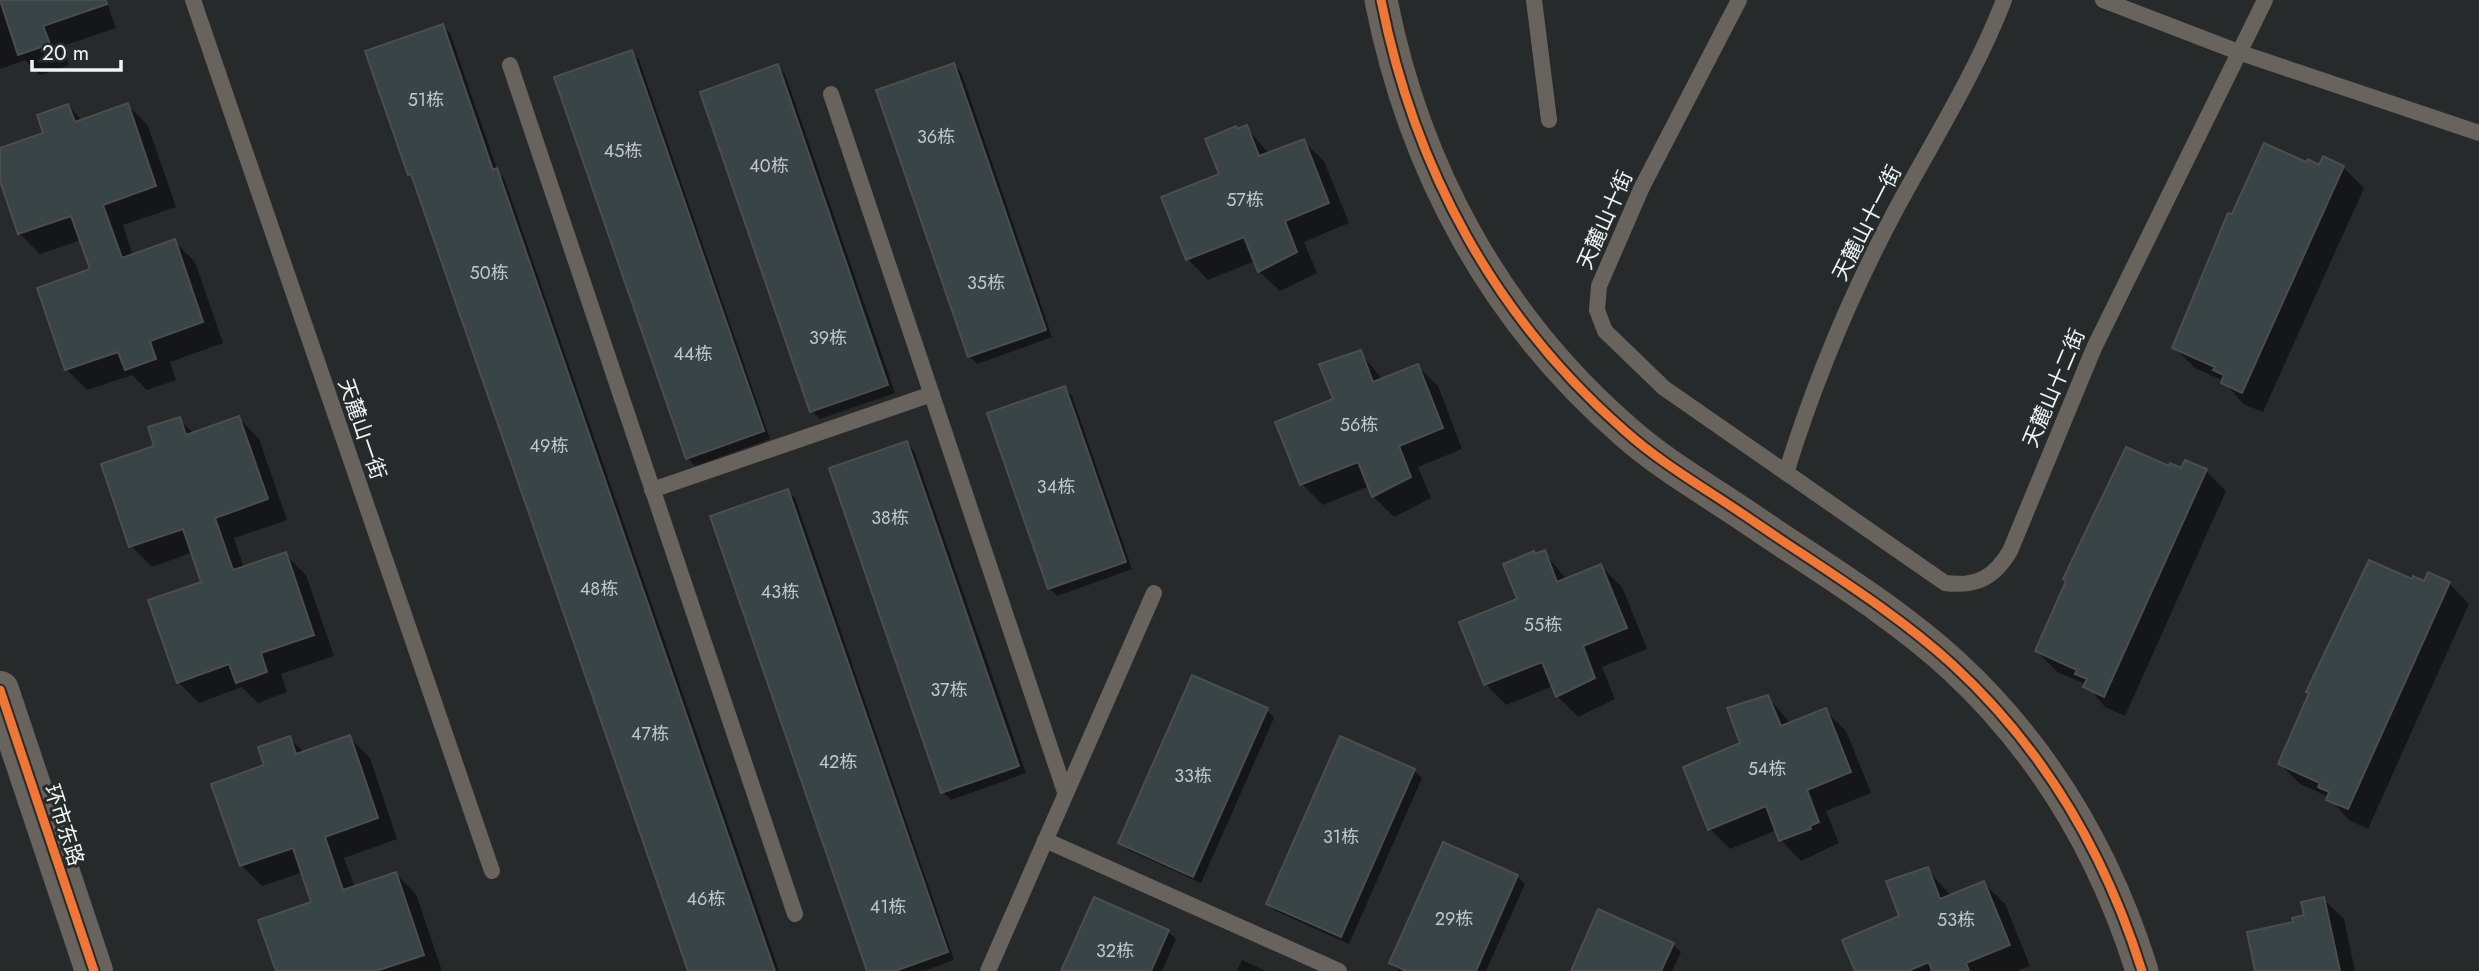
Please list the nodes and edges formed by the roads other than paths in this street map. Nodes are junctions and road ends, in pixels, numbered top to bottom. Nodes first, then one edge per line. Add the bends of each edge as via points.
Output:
1 (192, 0) edge
2 (1381, 0) edge
3 (1534, 0) edge
4 (1739, 0) edge
5 (2004, 0) edge
6 (2103, 0) edge
7 (2265, 0) edge
8 (2241, 54) junction
9 (510, 65) dead end
10 (831, 94) dead end
11 (1549, 120) dead end
12 (2479, 133) edge
13 (932, 394) junction
14 (1786, 473) junction
15 (652, 490) junction
16 (1154, 593) dead end
17 (0, 690) edge
18 (1065, 792) junction
19 (1045, 840) junction
20 (492, 872) dead end
21 (795, 914) dead end
22 (94, 971) edge
23 (988, 971) edge
24 (1339, 971) edge
25 (2142, 971) edge

1 - 20 lane, 天麓山一街
2 - 25 street via 1392,57 1420,143 1458,224 1506,300 1562,370 1626,433 1910,630 1989,701 2056,783 2084,829 2107,876
3 - 11 lane
4 - 14 lane, 天麓山十街 via 1642,187 1599,286 1597,310 1605,331 1664,388
5 - 14 lane, 天麓山十一街 via 1952,111 1857,288 1818,379
6 - 8 lane
7 - 8 lane, 天麓山十二街
8 - 12 lane
8 - 14 lane, 天麓山十二街 via 2141,248 2000,568 1965,586 1945,583
9 - 15 lane
10 - 13 lane
13 - 15 lane
13 - 18 lane
15 - 21 lane
16 - 18 lane
17 - 22 street, 环市东路
18 - 19 lane
19 - 23 lane
19 - 24 lane

